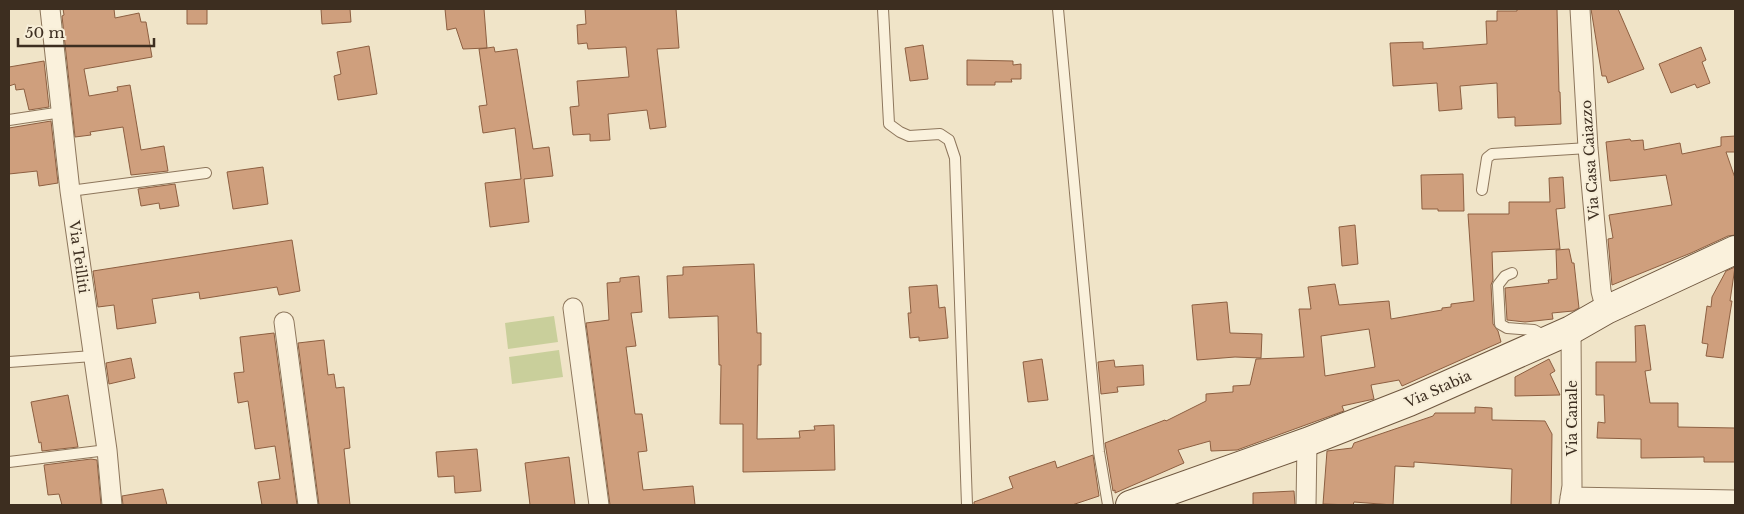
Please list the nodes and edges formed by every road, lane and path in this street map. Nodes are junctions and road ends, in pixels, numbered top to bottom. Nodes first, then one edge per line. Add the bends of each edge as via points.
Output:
1 (50, 9) edge
2 (883, 9) edge
3 (1058, 9) edge
4 (1580, 9) edge
5 (62, 112) junction
6 (9, 120) edge
7 (1588, 148) junction
8 (206, 173) dead end
9 (1482, 190) dead end
10 (70, 191) junction
11 (1735, 250) edge
12 (1512, 273) dead end
13 (573, 308) dead end
14 (1606, 310) junction
15 (284, 322) dead end
16 (1561, 334) junction
17 (93, 356) junction
18 (9, 362) edge
19 (1308, 442) junction
20 (107, 450) junction
21 (9, 462) edge
22 (1735, 500) edge
23 (1570, 501) edge
24 (112, 505) edge
25 (308, 505) edge
26 (599, 505) edge
27 (967, 505) edge
28 (1108, 505) edge
29 (1130, 505) edge
30 (1306, 505) edge

1 - 5 street, Via Teilliti
2 - 27 lane via 889,124 909,136 940,134 949,140 955,158
3 - 28 lane via 1099,452
4 - 7 street, Via Casa Caiazzo
5 - 6 lane
5 - 10 street, Via Teilliti
7 - 9 lane via 1492,154 1487,158
7 - 14 street, Via Casa Caiazzo via 1601,291
8 - 10 lane
10 - 17 street, Via Teilliti
11 - 14 main road, Via Stabia
12 - 16 lane via 1498,285 1500,324 1507,328
13 - 26 street
14 - 16 main road, Via Stabia
15 - 25 street
16 - 19 main road, Via Stabia via 1409,402
16 - 23 street, Via Canale via 1572,486
17 - 18 lane
17 - 20 street, Via Teilliti
19 - 29 main road, Via Stabia
19 - 30 street
20 - 21 lane
20 - 24 street, Via Teilliti
22 - 23 street

